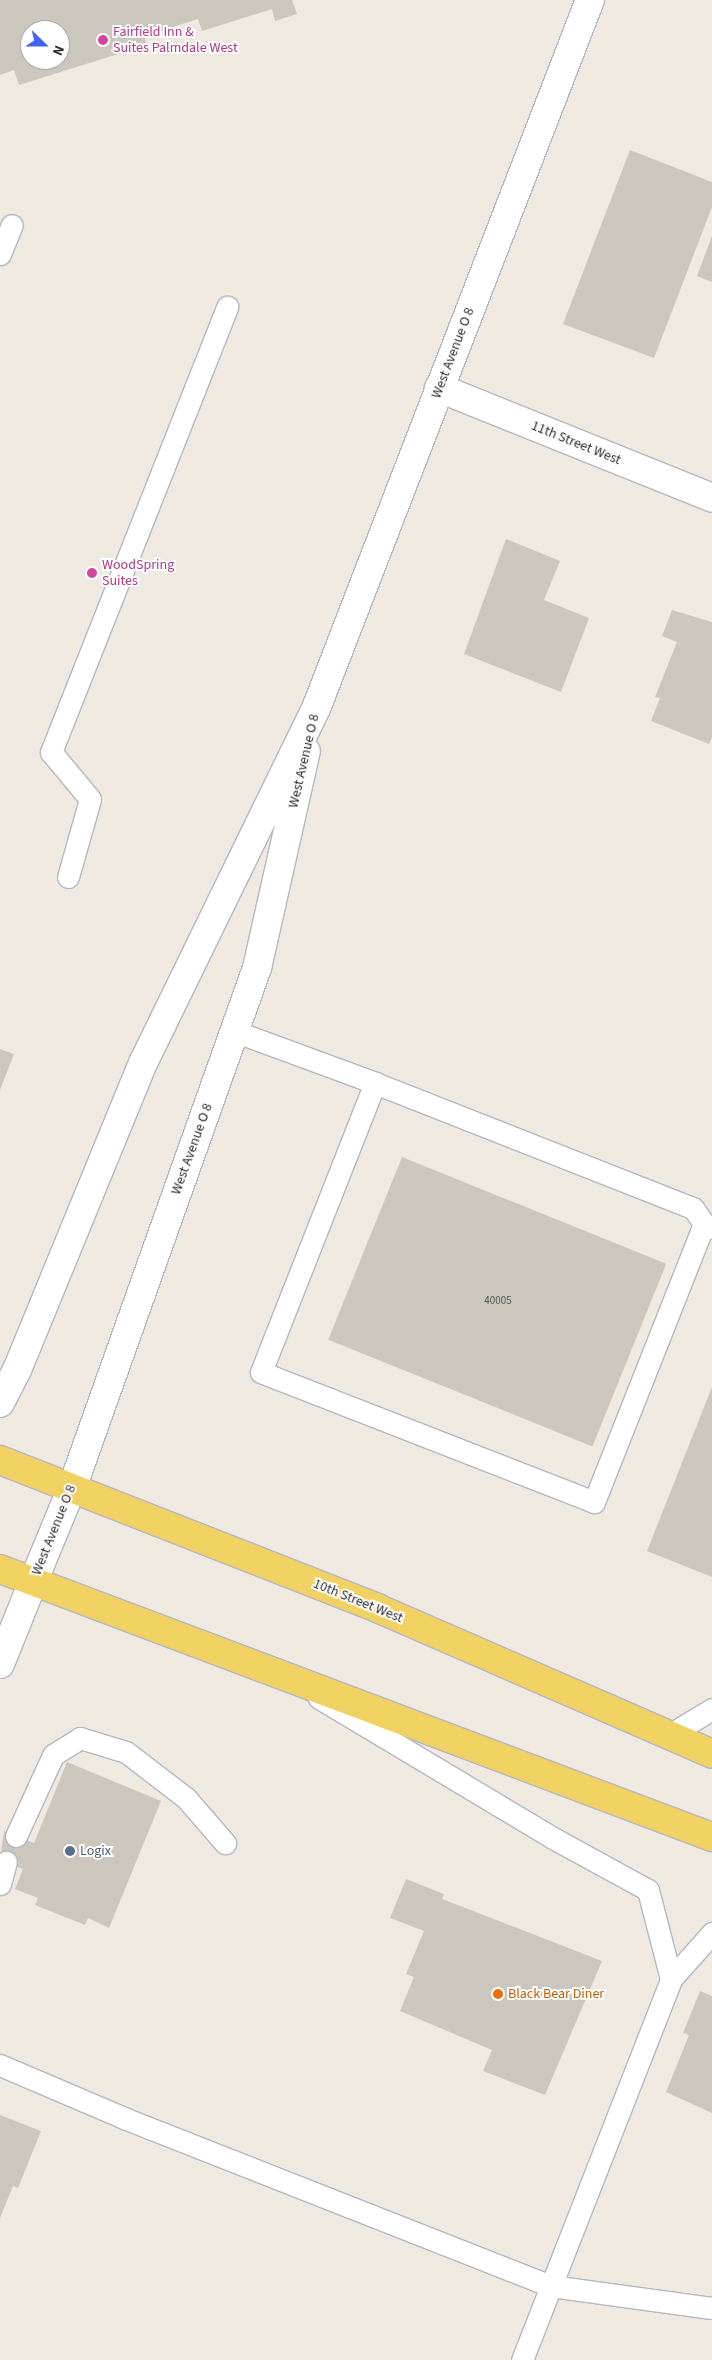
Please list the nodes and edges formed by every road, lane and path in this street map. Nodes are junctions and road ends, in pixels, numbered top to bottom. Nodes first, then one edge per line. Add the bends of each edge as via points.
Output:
1 (590, 0) edge
2 (12, 225) dead end
3 (0, 254) edge
4 (227, 307) dead end
5 (439, 388) junction
6 (712, 498) edge
7 (316, 706) junction
8 (68, 877) dead end
9 (234, 1031) junction
10 (375, 1083) junction
11 (708, 1226) edge
12 (0, 1403) edge
13 (0, 1460) edge
14 (72, 1488) junction
15 (0, 1569) edge
16 (33, 1582) junction
17 (0, 1664) edge
18 (274, 1671) junction
19 (712, 1709) edge
20 (669, 1736) junction
21 (712, 1754) edge
22 (16, 1836) dead end
23 (712, 1837) edge
24 (225, 1843) dead end
25 (6, 1862) dead end
26 (0, 1884) edge
27 (712, 1933) edge
28 (671, 1979) junction
29 (0, 2065) edge
30 (551, 2286) junction
31 (712, 2308) edge
32 (522, 2360) edge

1 - 5 street, West Avenue O 8
2 - 3 lane
4 - 8 lane via 51,752 90,800
5 - 6 street, 11th Street West
5 - 7 street, West Avenue O 8
7 - 9 street, West Avenue O 8 via 257,968
7 - 12 street, West Avenue O 8 via 144,1061 17,1370
9 - 10 lane
9 - 14 street, West Avenue O 8
10 - 11 lane via 693,1208
10 - 11 lane via 261,1372 594,1502
13 - 14 main road, 10th Street West
14 - 16 street, West Avenue O 8
14 - 20 main road, 10th Street West via 377,1608
15 - 16 main road
16 - 17 street, West Avenue O 8
16 - 18 main road
18 - 23 main road
18 - 28 lane via 553,1838 648,1890
19 - 20 lane
20 - 21 main road, 10th Street West
22 - 24 lane via 53,1755 80,1738 126,1752 186,1798
25 - 26 lane
27 - 28 lane
28 - 30 lane
29 - 30 lane
30 - 31 lane
30 - 32 lane

